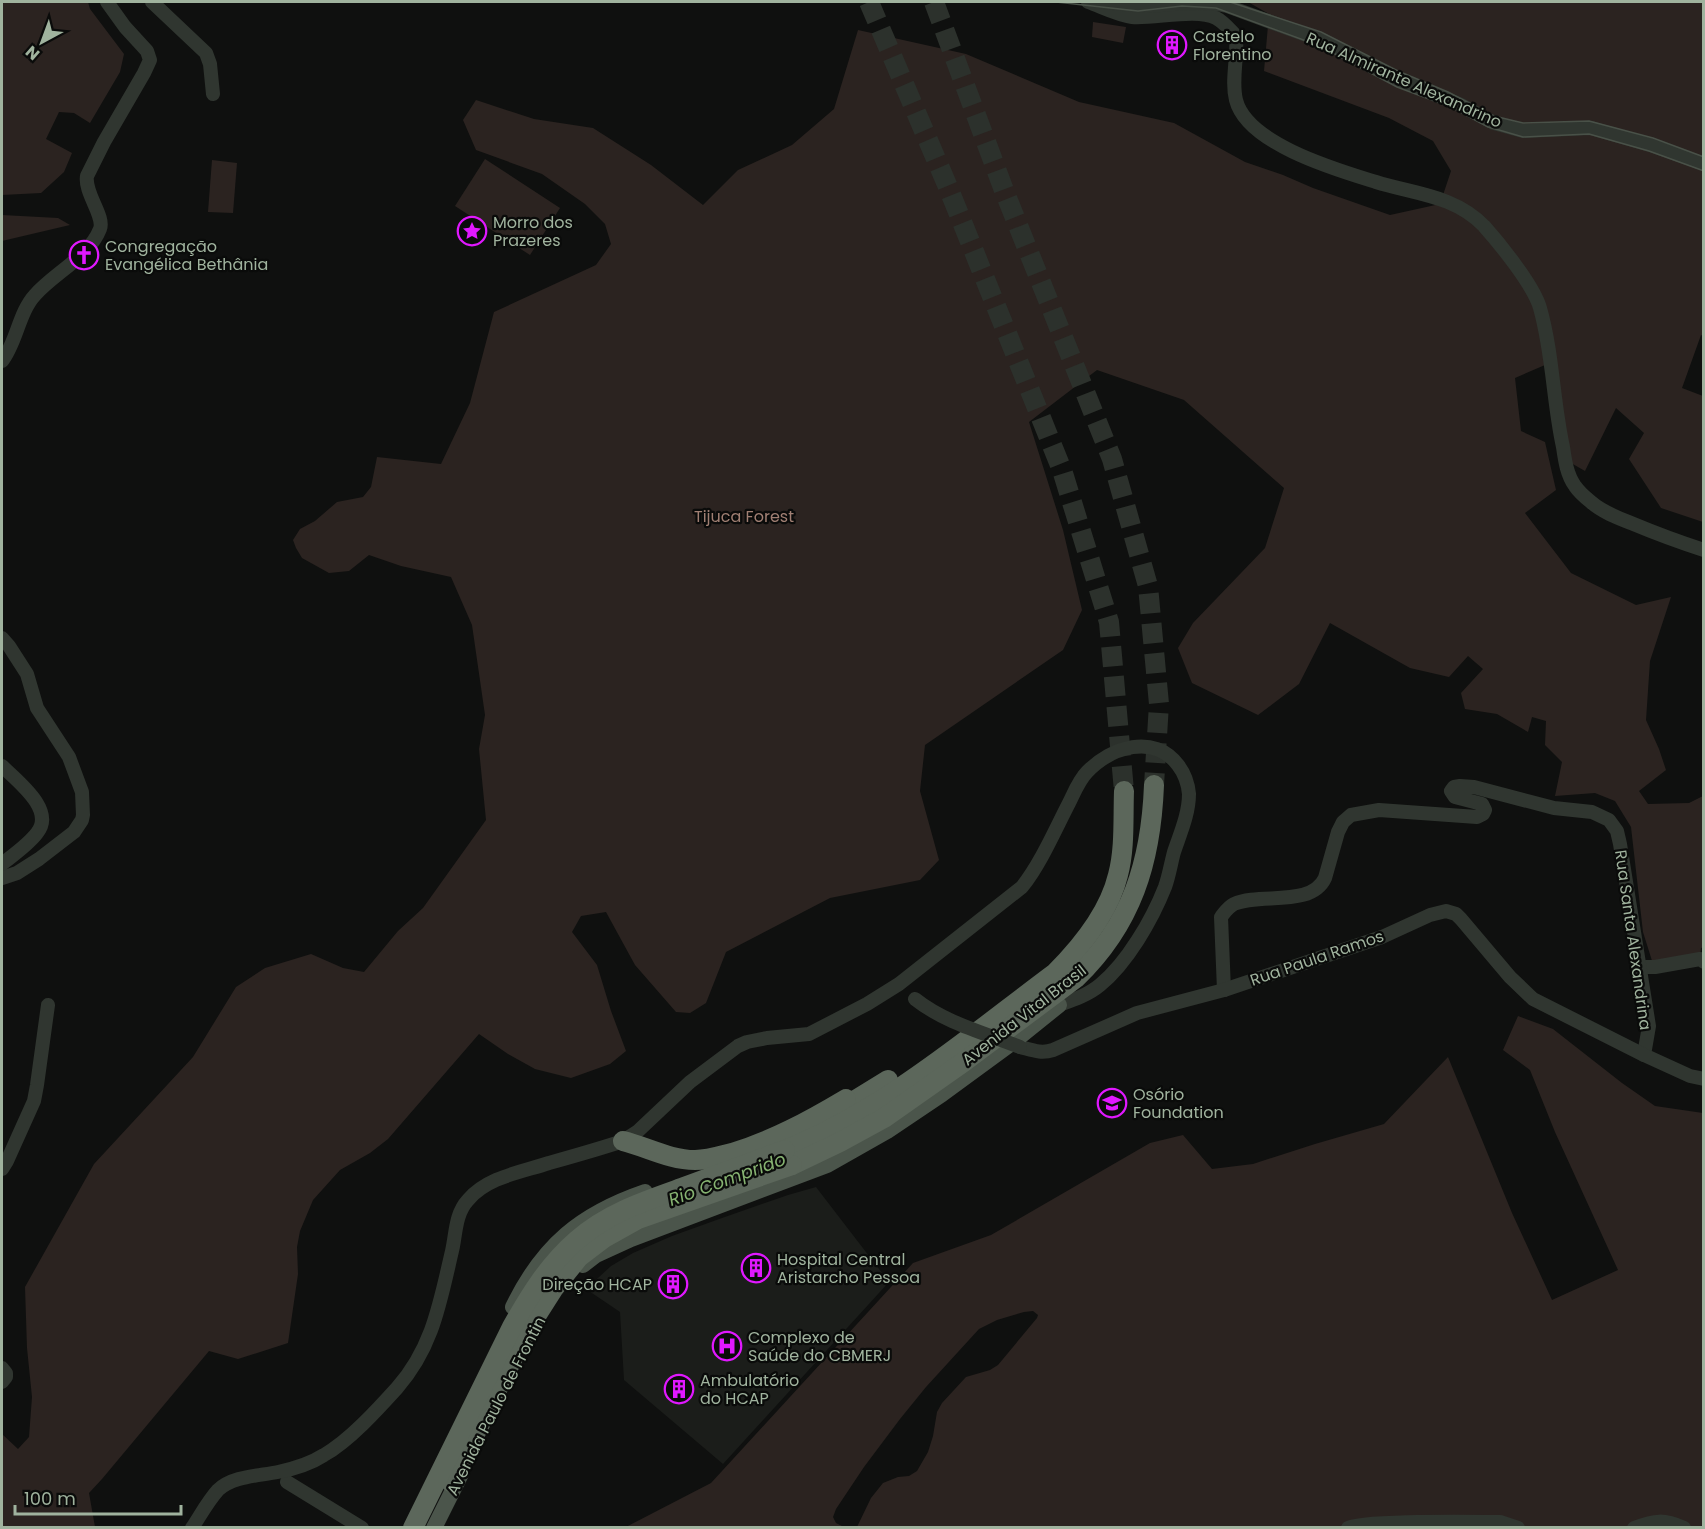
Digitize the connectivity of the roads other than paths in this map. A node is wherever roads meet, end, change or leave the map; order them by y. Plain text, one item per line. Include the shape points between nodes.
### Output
1 (107, 2) edge
2 (152, 2) edge
3 (1088, 2) edge
4 (1103, 2) edge
5 (213, 94) dead end
6 (1704, 165) edge
7 (2, 361) edge
8 (1704, 550) edge
9 (2, 638) edge
10 (2, 766) edge
11 (1154, 785) tunnel mouth
12 (1124, 791) tunnel mouth
13 (1144, 863) junction
14 (2, 864) edge
15 (2, 878) edge
16 (1082, 945) junction
17 (1704, 962) edge
18 (1640, 967) junction
19 (899, 984) junction
20 (1224, 990) junction
21 (48, 1005) dead end
22 (1059, 1005) junction
23 (1644, 1055) junction
24 (1704, 1079) edge
25 (884, 1083) junction
26 (623, 1141) junction
27 (756, 1156) junction
28 (788, 1157) junction
29 (2, 1169) edge
30 (767, 1186) junction
31 (2, 1368) edge
32 (2, 1382) edge
33 (287, 1482) dead end
34 (192, 1527) edge
35 (362, 1527) edge
36 (403, 1527) edge
37 (413, 1527) edge
38 (428, 1527) edge
39 (434, 1527) edge
40 (1348, 1527) edge
41 (1518, 1527) edge
42 (1634, 1527) edge
43 (1684, 1527) edge

1 - 7 street via 150,60 87,176 101,228 77,259 33,296
2 - 5 street via 206,53
3 - 8 street via 1134,17 1209,15 1218,19 1236,36 1236,101 1255,129 1279,146 1316,161 1378,183 1444,199 1482,224 1540,306 1557,422 1575,487 1592,504 1616,517
4 - 6 street, Rua Almirante Alexandrino via 1227,6 1320,40 1494,123 1523,131 1591,128
9 - 15 street via 27,674 37,708 69,757 82,792 83,815 74,832 17,873
10 - 14 street via 26,789 43,814 43,824
11 - 13 highway, Avenida Vital Brasil
12 - 16 highway, Avenida Vital Brasil via 1119,874 1105,909
13 - 22 highway via 1135,909 1121,941 1097,974
13 - 28 highway, Avenida Vital Brasil via 1114,933 1076,978 884,1118 840,1142
16 - 25 highway
16 - 28 highway, Avenida Vital Brasil via 1055,973 905,1085
17 - 18 street via 1700,958
18 - 20 street, Rua Santa Alexandrina via 1620,844 1609,820 1592,812 1554,808 1460,786 1452,794 1482,804 1483,814 1379,810 1351,814 1338,832 1322,885 1308,894 1243,901 1227,910 1221,917
18 - 23 street, Rua Santa Alexandrina via 1649,1026
19 - 20 street, Rua Paula Ramos, bridge via 933,1012 1045,1053 1137,1013
19 - 22 street via 1022,887 1086,772 1118,750 1143,745 1159,749 1185,775 1189,794 1165,886 1148,925 1121,963 1101,985
19 - 26 street via 809,1034 767,1038 738,1046
20 - 23 street, Rua Paula Ramos via 1382,937 1446,911 1461,919 1533,999
21 - 29 street via 34,1101
22 - 30 main road, Avenida Paulo de Frontin via 942,1095 887,1131 827,1165
23 - 24 street, Rua Paula Ramos
25 - 26 highway via 757,1145 712,1158 676,1158
25 - 27 highway
26 - 34 street via 502,1178 467,1200 458,1217 441,1300 427,1344 397,1388 325,1455 305,1465 228,1483
27 - 30 main road, bridge
27 - 36 main road, Avenida Paulo de Frontin via 619,1201 565,1235 544,1257 517,1299
28 - 37 highway, bridge via 630,1207 605,1219 568,1248 528,1298
28 - 38 highway, bridge via 638,1219 579,1257 526,1332
30 - 39 main road, Avenida Paulo de Frontin via 631,1239 585,1263 537,1322
31 - 32 street via 6,1377
33 - 35 street
40 - 41 street via 1500,1522
42 - 43 street via 1669,1521

